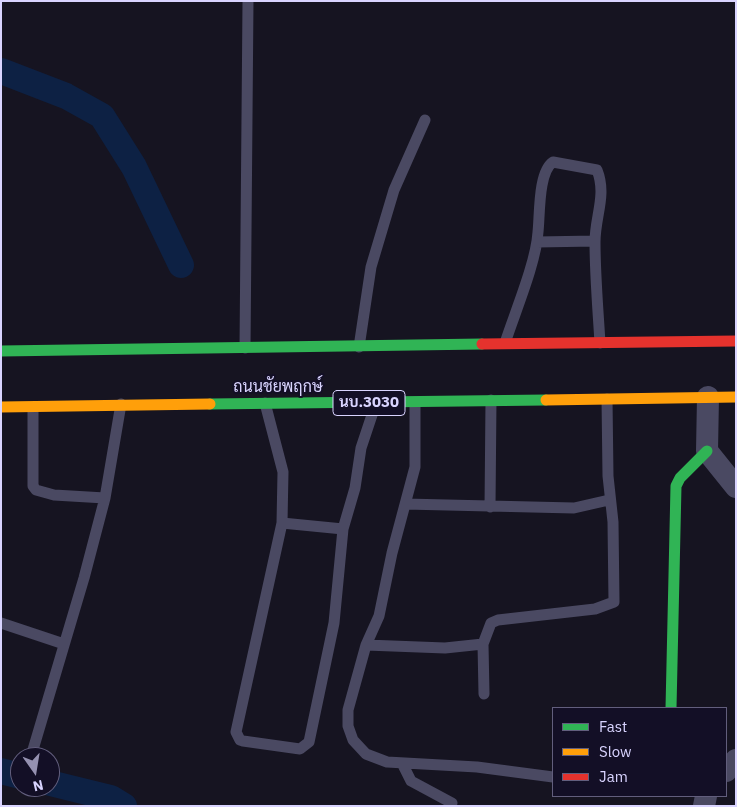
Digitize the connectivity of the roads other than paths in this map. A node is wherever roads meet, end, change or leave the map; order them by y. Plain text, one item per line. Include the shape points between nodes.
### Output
1 (248, 1) edge
2 (425, 120) dead end
3 (595, 240) junction
4 (537, 242) junction
5 (736, 342) edge
6 (600, 343) junction
7 (505, 345) junction
8 (359, 347) junction
9 (245, 348) junction
10 (1, 352) edge
11 (708, 397) junction
12 (736, 397) edge
13 (607, 399) junction
14 (491, 400) junction
15 (415, 402) junction
16 (265, 403) junction
17 (121, 404) junction
18 (376, 404) junction
19 (1, 407) edge
20 (33, 407) junction
21 (707, 452) junction
22 (736, 487) edge
23 (105, 498) junction
24 (609, 500) junction
25 (405, 504) junction
26 (490, 507) junction
27 (282, 523) junction
28 (344, 529) junction
29 (1, 623) edge
30 (64, 644) junction
31 (483, 644) junction
32 (366, 645) junction
33 (484, 694) dead end
34 (672, 707) edge
35 (34, 747) edge
36 (736, 760) edge
37 (402, 764) junction
38 (727, 770) edge
39 (552, 777) edge
40 (452, 803) dead end

1 - 9 lane
2 - 8 lane via 394,190 371,267
3 - 4 lane
3 - 4 lane via 602,189 597,170 553,162 542,181
3 - 6 lane
4 - 7 lane
5 - 6 main road
6 - 7 main road
7 - 8 main road
8 - 9 main road
9 - 10 main road
11 - 12 main road, ถนนชัยพฤกษ์ / นบ.3030
11 - 13 main road, ถนนชัยพฤกษ์ / นบ.3030
11 - 21 street
13 - 14 main road, ถนนชัยพฤกษ์ / นบ.3030
13 - 24 lane
14 - 15 main road, ถนนชัยพฤกษ์ / นบ.3030
14 - 26 lane
15 - 18 main road, ถนนชัยพฤกษ์ / นบ.3030
15 - 25 lane via 415,467
16 - 17 main road, ถนนชัยพฤกษ์ / นบ.3030
16 - 18 main road, ถนนชัยพฤกษ์ / นบ.3030
16 - 27 lane via 283,472
17 - 20 main road, ถนนชัยพฤกษ์ / นบ.3030
17 - 23 lane
18 - 28 lane via 361,448
19 - 20 main road, ถนนชัยพฤกษ์ / นบ.3030
20 - 23 lane via 33,486 36,490 54,495
21 - 22 street
21 - 34 main road via 676,486
23 - 30 lane
24 - 26 lane via 574,508
24 - 31 lane via 614,522 614,602 595,609 498,620 491,623
25 - 26 lane
25 - 32 lane via 379,616
27 - 28 lane
27 - 28 lane via 236,732 243,741 300,749 309,742 334,623
29 - 30 lane
30 - 35 lane
31 - 32 lane via 445,648
31 - 33 lane
32 - 37 lane via 348,710 348,726 353,740 366,754
36 - 38 street
37 - 39 lane via 477,767
37 - 40 lane via 411,781

